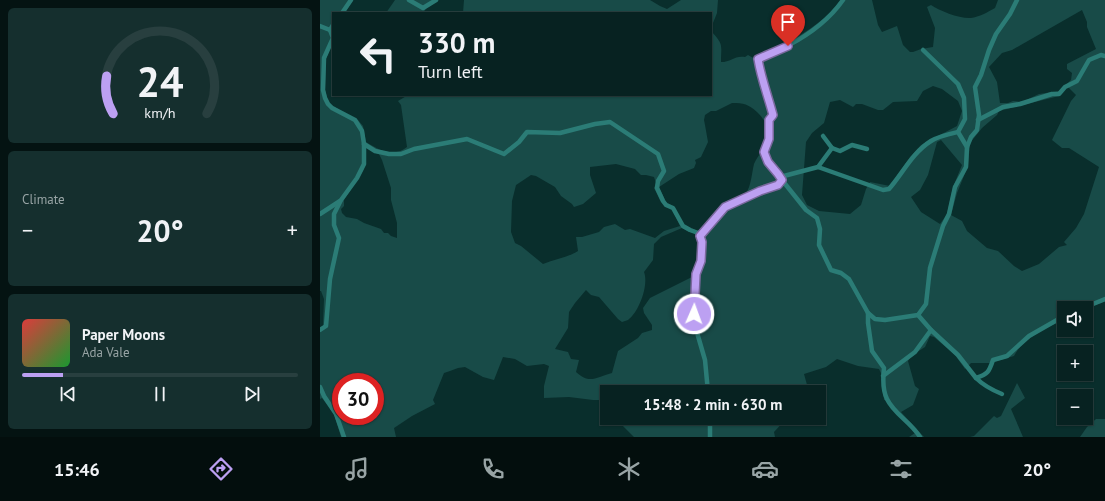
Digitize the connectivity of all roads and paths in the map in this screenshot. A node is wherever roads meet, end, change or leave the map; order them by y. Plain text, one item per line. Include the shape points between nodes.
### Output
1 (351, 0) edge
2 (409, 0) edge
3 (436, 0) edge
4 (843, 0) edge
5 (1017, 0) edge
6 (423, 11) edge
7 (343, 12) edge
8 (320, 26) edge
9 (332, 27) edge
10 (330, 30) junction
11 (332, 35) edge
12 (332, 40) edge
13 (923, 50) dead end
14 (1105, 56) edge
15 (978, 120) junction
16 (958, 132) junction
17 (823, 136) dead end
18 (364, 144) junction
19 (967, 147) junction
20 (832, 148) junction
21 (867, 149) dead end
22 (818, 167) junction
23 (781, 179) junction
24 (341, 200) junction
25 (320, 214) edge
26 (701, 234) junction
27 (1105, 299) edge
28 (1093, 304) edge
29 (868, 313) junction
30 (918, 315) junction
31 (1057, 320) edge
32 (320, 330) edge
33 (931, 330) junction
34 (884, 376) junction
35 (976, 378) junction
36 (707, 385) edge
37 (320, 387) edge
38 (1002, 394) dead end
39 (710, 425) edge
40 (344, 437) edge
41 (710, 437) edge
42 (920, 437) edge

1 - 7 street
2 - 6 street
3 - 6 street
4 - 23 street via 818,27 788,46 758,59 773,115 769,120 769,139 764,152
5 - 15 street via 996,34 975,87
8 - 10 street
9 - 10 street
10 - 11 street
12 - 18 street via 324,58 325,98 332,108 355,120 362,131
13 - 16 street via 958,84 964,98 965,119
14 - 15 street via 1089,60 1077,81 1065,86 1059,94 1003,107
15 - 19 street via 977,130
16 - 19 street
16 - 22 street via 931,141 915,154 889,189 883,190
17 - 20 street
18 - 24 street via 364,164
18 - 26 street via 375,151 401,154 467,139 504,154 527,132 560,133 610,122 658,154 664,171 657,188 663,201 673,208 683,226
19 - 30 street via 966,167 955,187 949,214 930,268 926,304
20 - 21 street via 840,151 852,145
20 - 22 street
22 - 23 street
23 - 26 street via 778,185 725,207
23 - 29 street via 806,210 818,218 819,245 831,270 849,279
24 - 25 street
24 - 32 street via 334,214 334,225 339,238 330,278 326,326
26 - 36 street via 701,261 696,274 694,314 705,360
27 - 28 street
29 - 30 street via 875,319 885,320
29 - 34 street via 872,351 884,368
30 - 33 street
31 - 35 street via 1029,336 1007,356 993,360 986,374
33 - 34 street via 915,352
33 - 35 street via 958,355
34 - 42 street via 886,398
35 - 38 street via 993,391
37 - 40 street via 336,414
39 - 41 street

